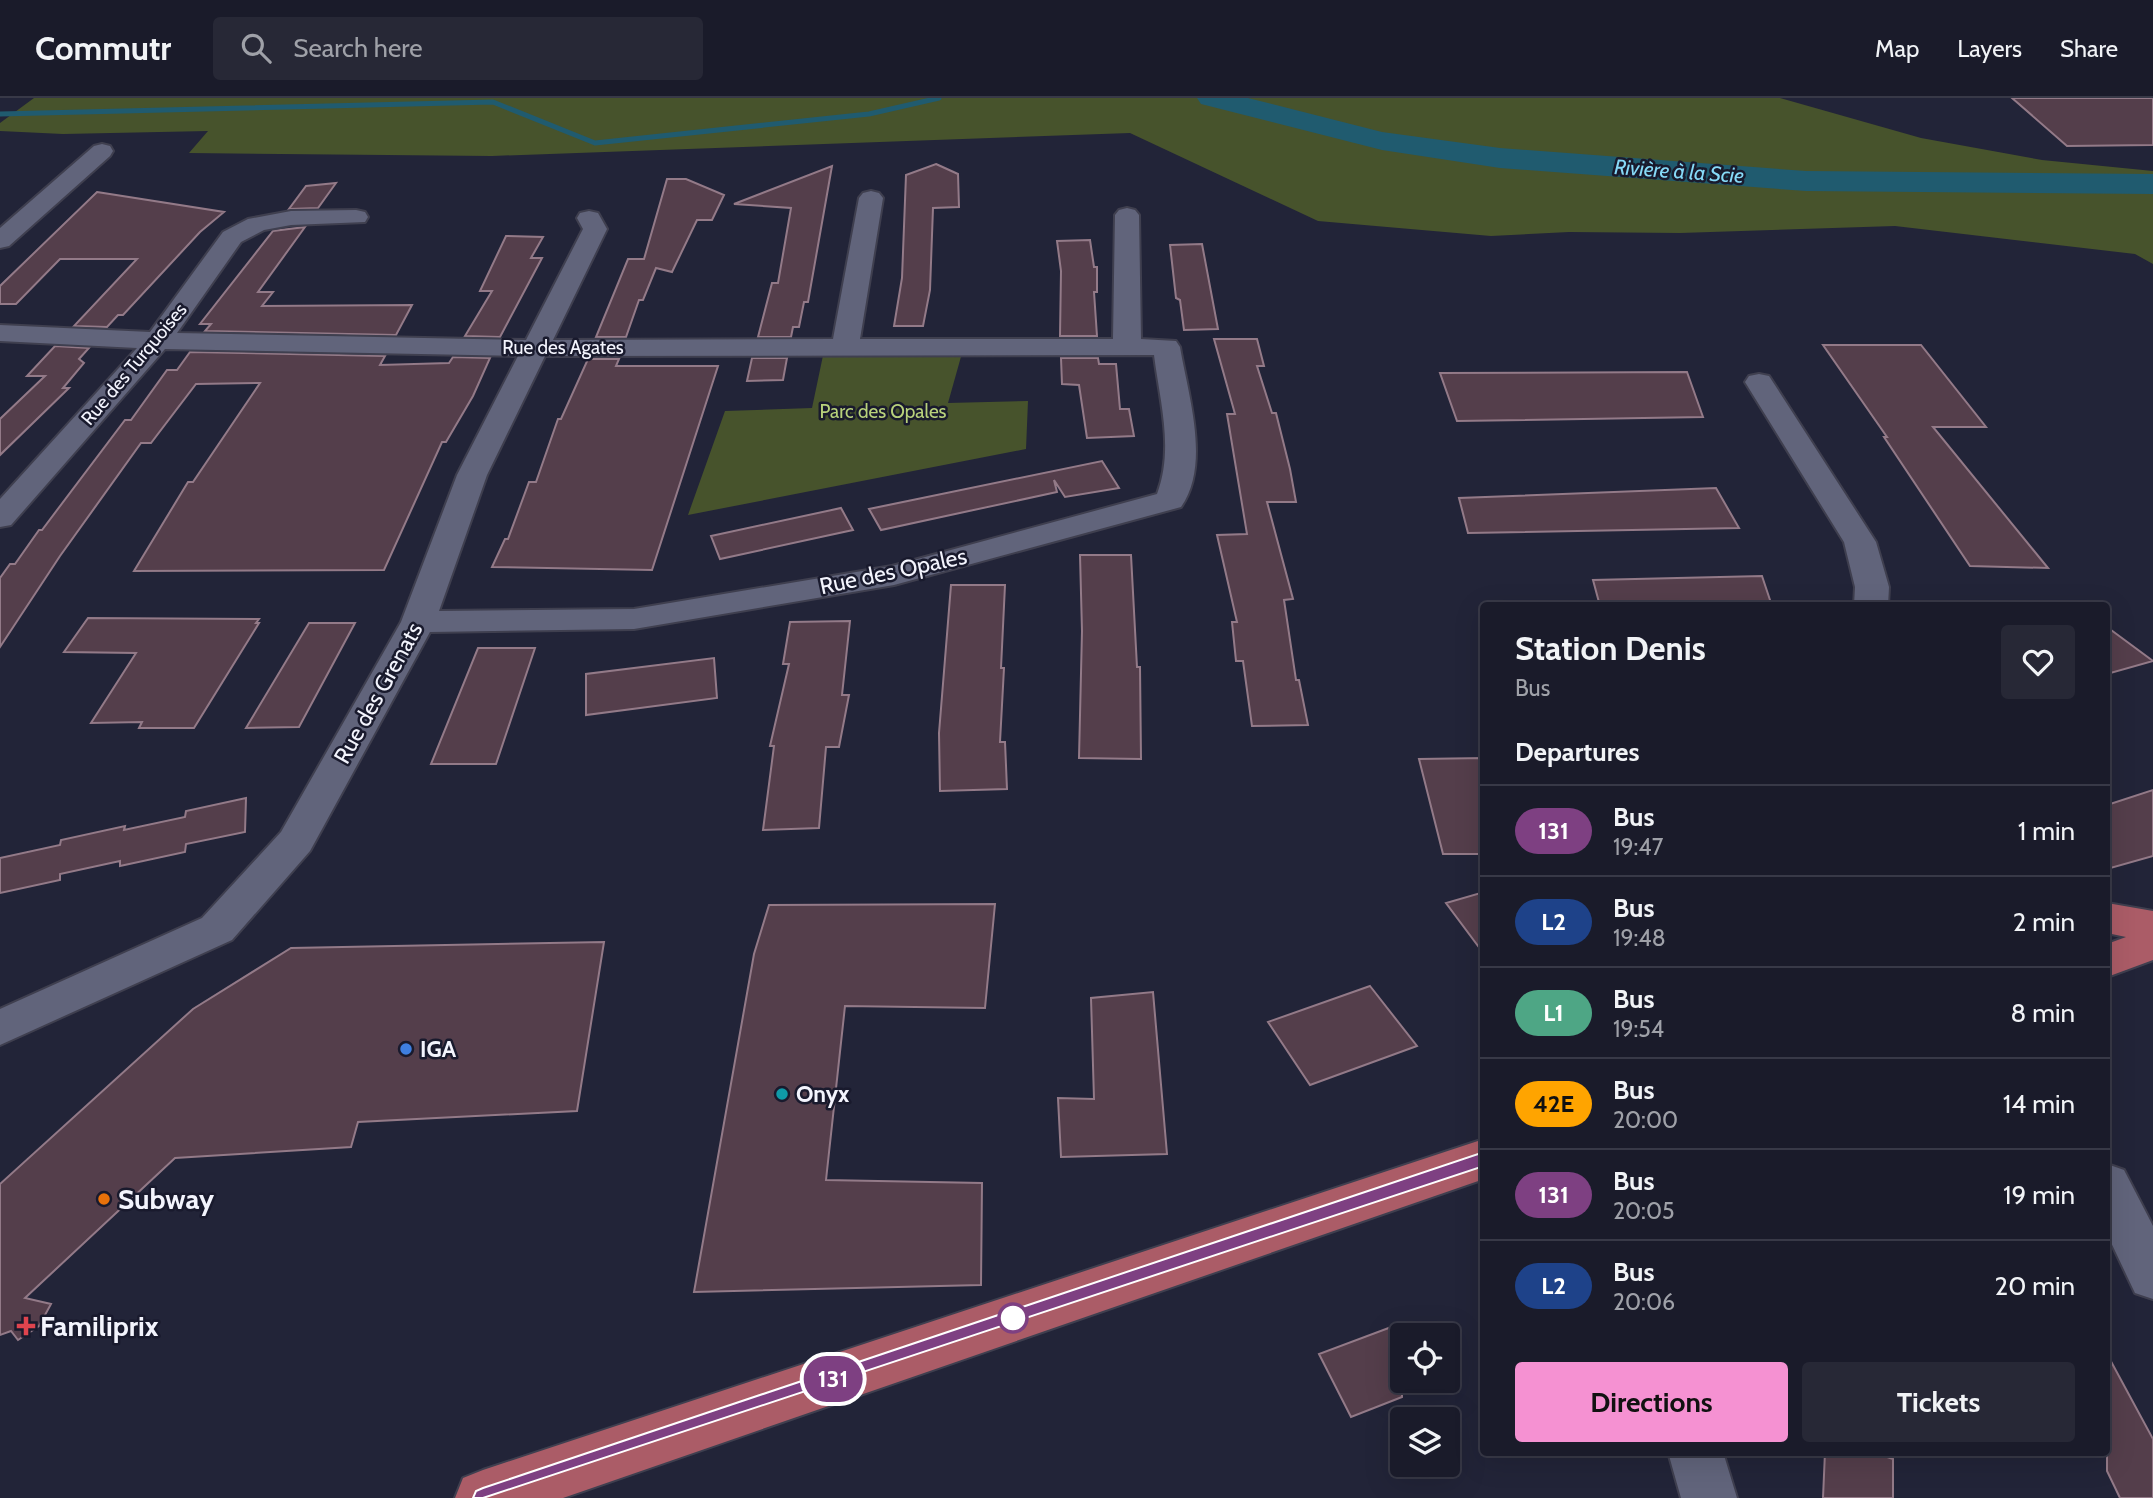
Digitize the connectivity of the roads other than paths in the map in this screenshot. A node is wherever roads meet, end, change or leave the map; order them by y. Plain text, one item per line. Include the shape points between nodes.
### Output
1 (102, 151) dead end
2 (871, 198) dead end
3 (1127, 215) dead end
4 (356, 217) dead end
5 (589, 218) dead end
6 (0, 241) edge
7 (0, 333) edge
8 (158, 341) junction
9 (1127, 345) junction
10 (845, 346) junction
11 (536, 348) junction
12 (1759, 382) dead end
13 (0, 518) edge
14 (1871, 602) edge
15 (418, 622) junction
16 (2110, 919) edge
17 (2153, 926) edge
18 (2153, 943) edge
19 (2110, 960) edge
20 (0, 1028) edge
21 (1480, 1160) edge
22 (2110, 1190) edge
23 (2153, 1277) edge
24 (1696, 1456) edge
25 (483, 1498) edge
26 (1709, 1498) edge

1 - 6 street
2 - 10 street
3 - 9 street
4 - 8 street, Rue des Turquoises via 291,218 257,224 232,237
5 - 11 street, Rue des Grenats via 595,229
7 - 8 street, Rue des Agates
8 - 11 street, Rue des Agates
8 - 13 street, Rue des Turquoises
9 - 10 street, Rue des Agates
9 - 15 street, Rue des Opales via 1166,347 1182,451 1170,500 894,575 634,619
10 - 11 street, Rue des Agates
11 - 15 street, Rue des Grenats via 472,475
12 - 14 street via 1860,542 1872,587
15 - 20 street, Rue des Grenats via 296,841 217,929
16 - 17 main road
18 - 19 main road
21 - 25 main road
22 - 23 street
24 - 26 street

